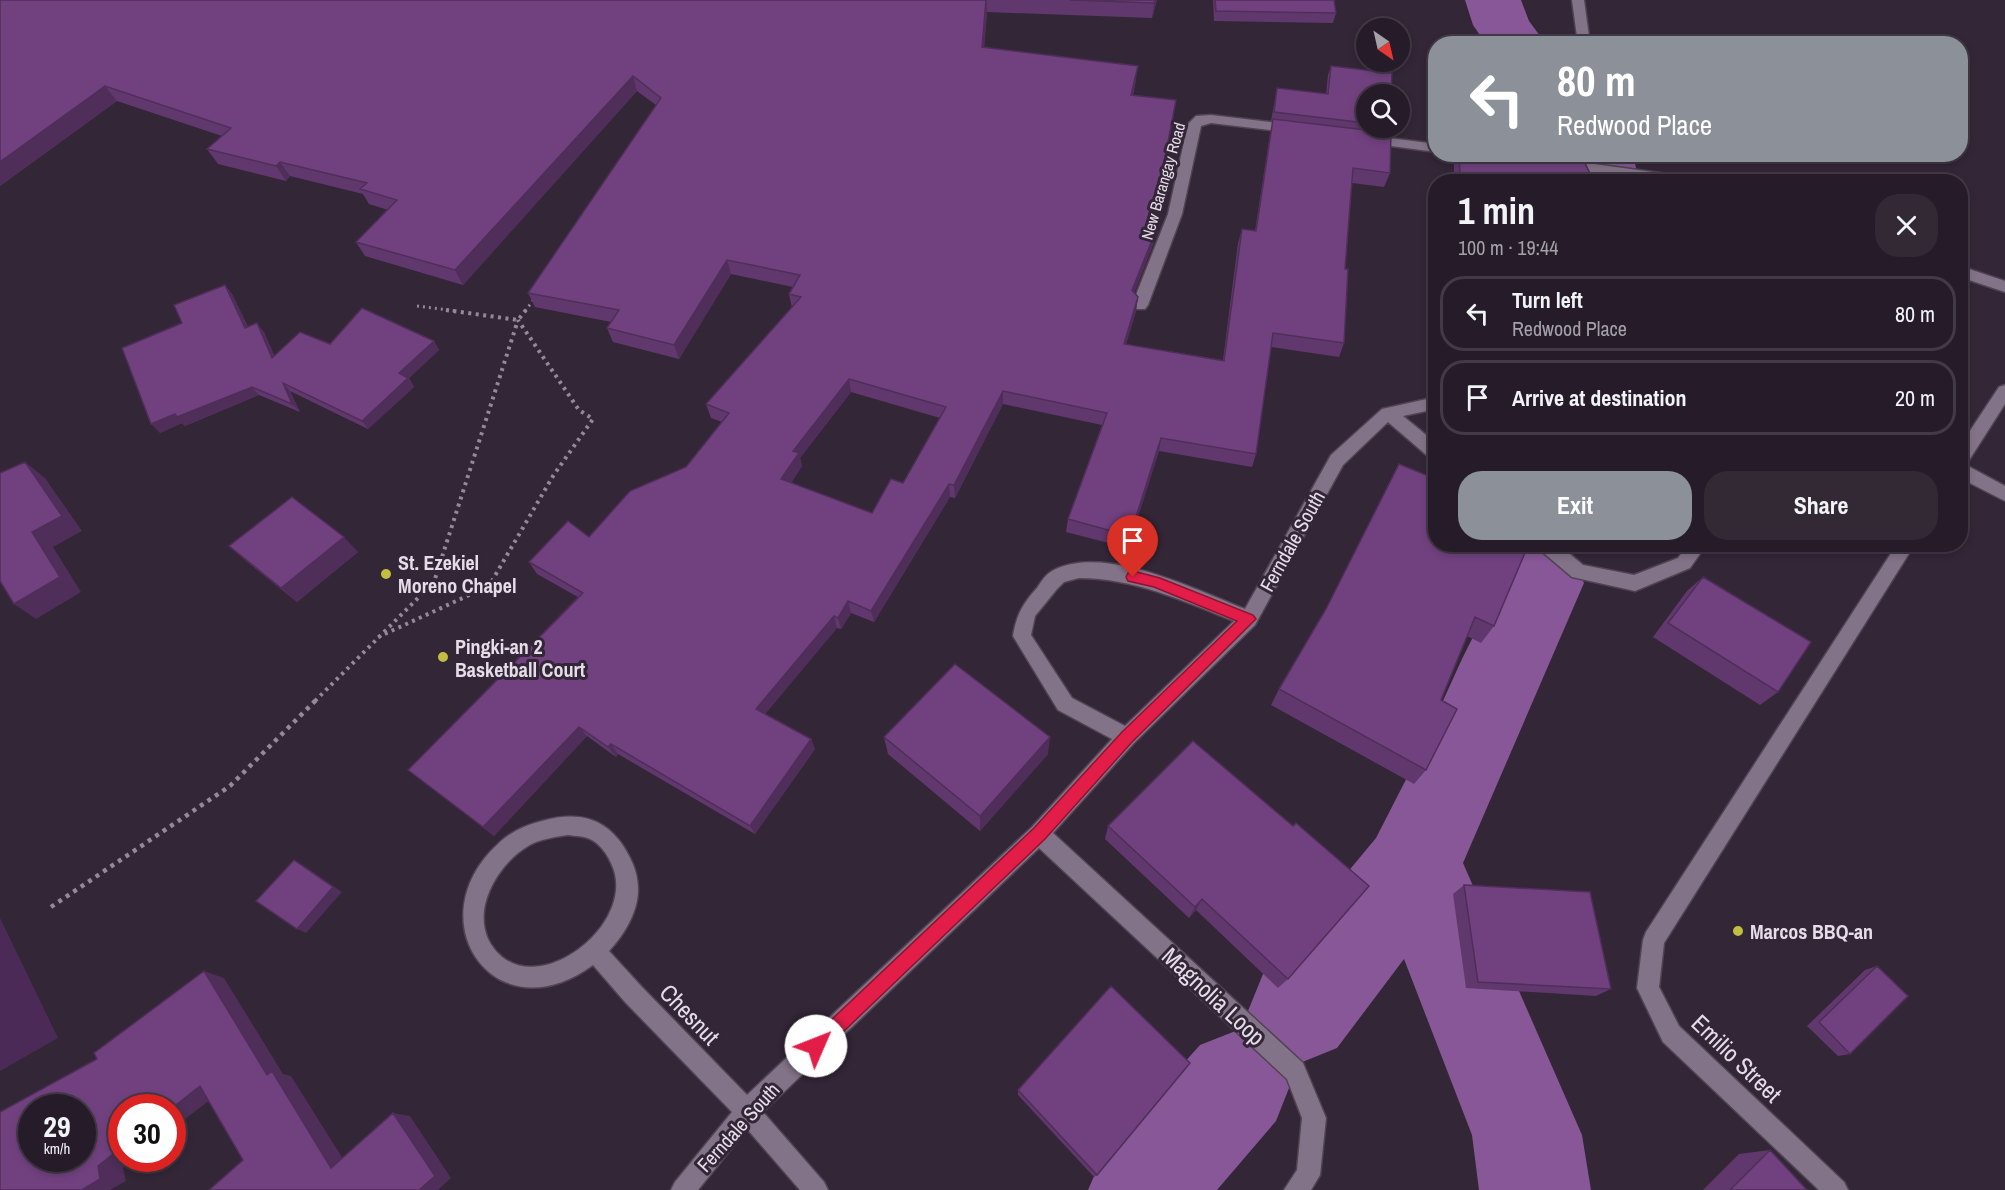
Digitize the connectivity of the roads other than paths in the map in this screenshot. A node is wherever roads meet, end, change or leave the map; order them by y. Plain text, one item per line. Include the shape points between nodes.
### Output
1 (1578, 0) edge
2 (1583, 36) edge
3 (1305, 131) edge
4 (1353, 137) edge
5 (1428, 147) edge
6 (1546, 162) edge
7 (1618, 162) edge
8 (1624, 172) junction
9 (1637, 174) edge
10 (1968, 274) edge
11 (2005, 287) edge
12 (1140, 305) edge
13 (2005, 391) edge
14 (1428, 405) edge
15 (1388, 413) junction
16 (1428, 446) edge
17 (1968, 448) edge
18 (1968, 474) edge
19 (2005, 494) edge
20 (1554, 552) edge
21 (1693, 552) edge
22 (1902, 552) edge
23 (1249, 619) junction
24 (1127, 737) junction
25 (1039, 834) junction
26 (596, 952) junction
27 (747, 1111) junction
28 (683, 1190) edge
29 (816, 1190) edge
30 (1296, 1190) edge
31 (1836, 1190) edge

1 - 2 street
3 - 12 street, New Barangay Road via 1211,119 1195,124 1175,214
4 - 5 street
6 - 8 street
7 - 8 street
8 - 9 street
10 - 11 street
13 - 17 street
14 - 15 street
15 - 16 street
15 - 23 street, Ferndale South via 1337,460
18 - 19 street
20 - 21 street via 1578,572 1635,583 1684,563
22 - 31 street, Emilio Street via 1654,940 1648,988 1671,1034
23 - 24 street, Ferndale South
23 - 24 street via 1155,582 1084,569 1058,576 1026,613 1022,636 1065,704
24 - 25 street, Ferndale South
25 - 27 street, Ferndale South
25 - 30 street, Magnolia Loop via 1295,1071 1314,1118 1308,1175
26 - 26 street via 614,930 625,906 628,882 623,859 610,842 591,830 568,825 543,829 519,840 498,857 473,904 472,928 481,951 497,967 519,977 546,976 572,969
26 - 27 street, Chesnut
27 - 28 street, Ferndale South
27 - 29 street

